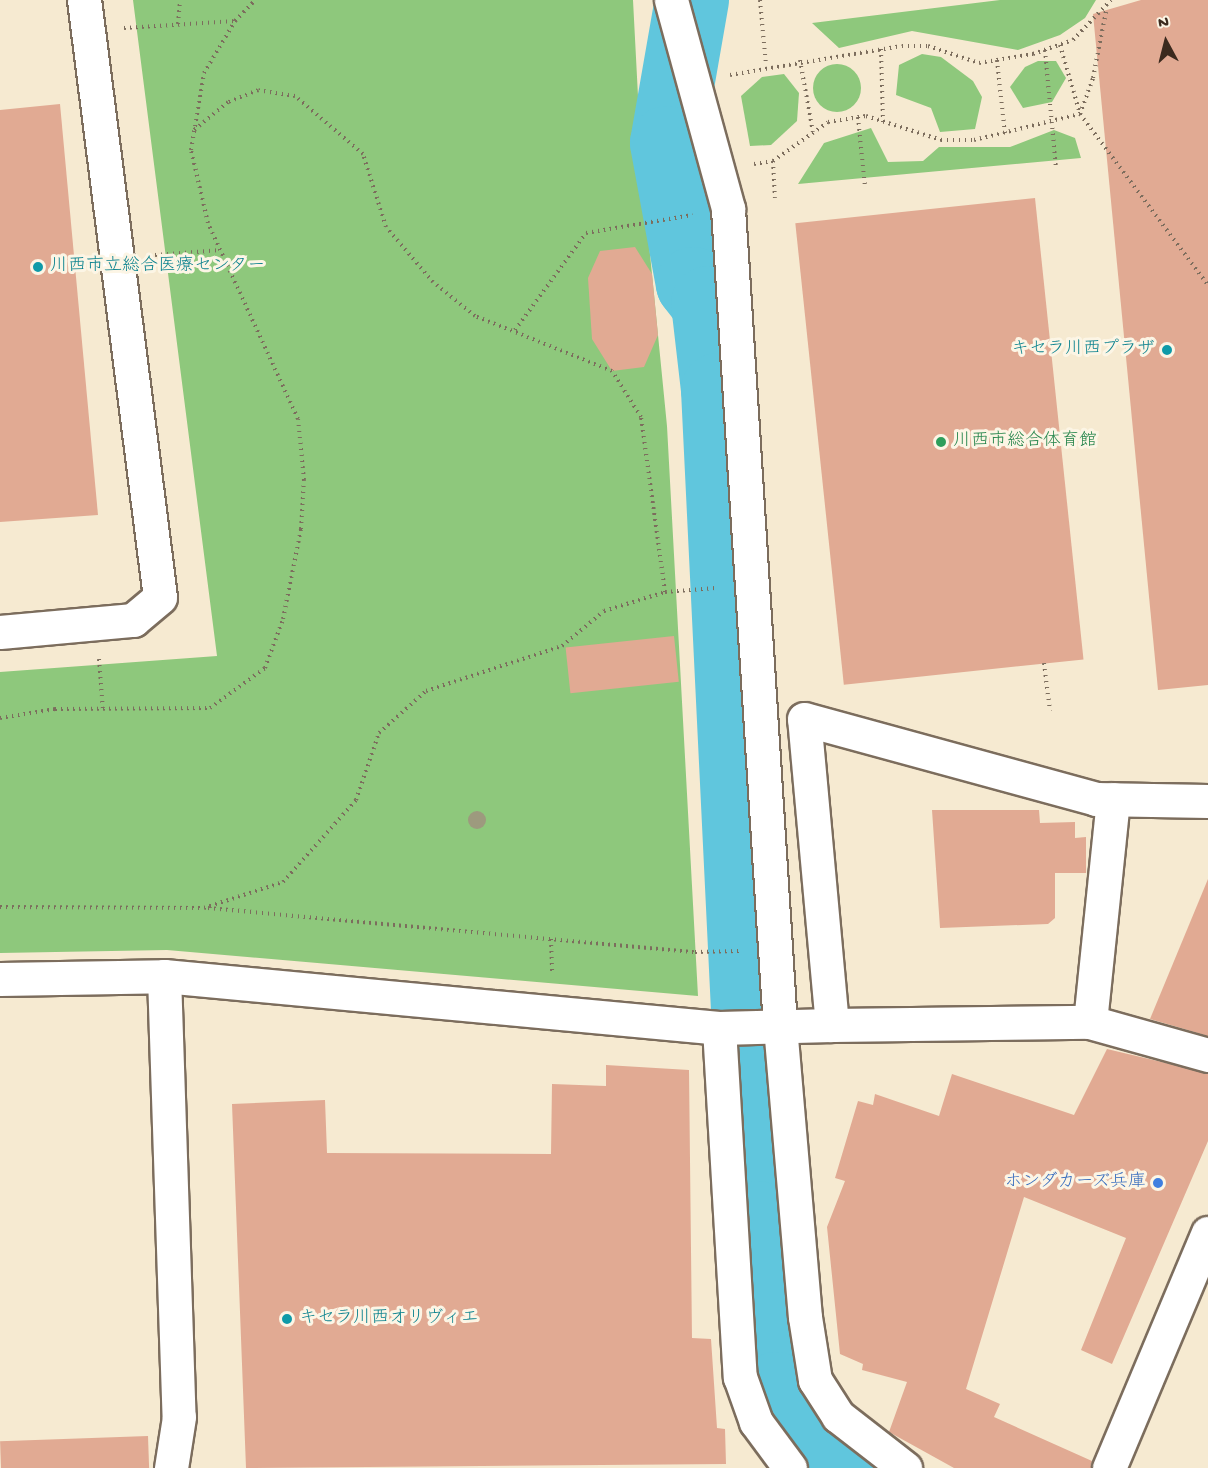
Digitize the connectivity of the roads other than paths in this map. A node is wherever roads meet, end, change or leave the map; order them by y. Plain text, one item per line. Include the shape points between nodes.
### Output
1 (84, 0) edge
2 (671, 0) edge
3 (0, 632) edge
4 (1113, 799) junction
5 (1208, 801) edge
6 (164, 976) junction
7 (0, 979) edge
8 (1090, 1022) junction
9 (832, 1025) junction
10 (772, 1026) junction
11 (724, 1027) junction
12 (1208, 1055) edge
13 (1208, 1233) edge
14 (171, 1468) edge
15 (790, 1468) edge
16 (905, 1468) edge
17 (1109, 1468) edge

1 - 3 street via 160,597 133,620
2 - 10 street via 728,209 753,554
4 - 5 street
4 - 8 street
4 - 9 street via 1085,796 804,719
6 - 7 street
6 - 11 street
6 - 14 street via 178,1417
8 - 9 street
8 - 12 street
9 - 10 street
10 - 11 street
10 - 16 street via 815,1380 838,1416
11 - 15 street via 740,1377 756,1422
13 - 17 street

